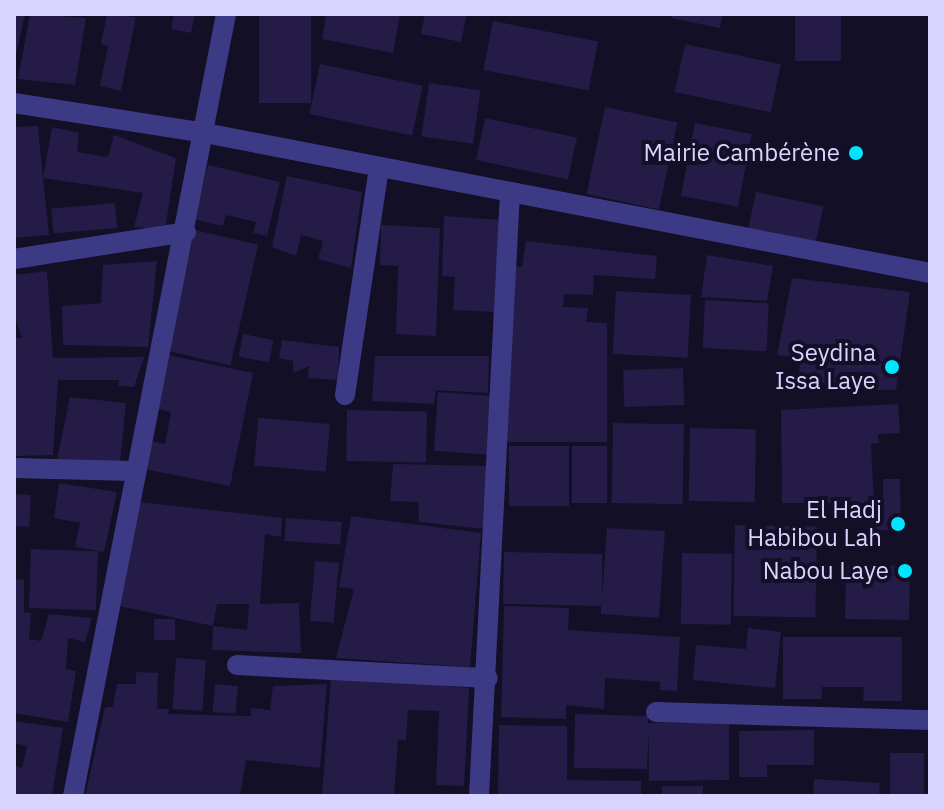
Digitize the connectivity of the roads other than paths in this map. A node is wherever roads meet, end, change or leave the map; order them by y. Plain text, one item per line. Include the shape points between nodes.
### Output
1 (226, 14) edge
2 (14, 103) edge
3 (205, 133) junction
4 (379, 168) junction
5 (510, 192) junction
6 (186, 232) junction
7 (14, 259) edge
8 (930, 273) edge
9 (345, 395) dead end
10 (14, 468) edge
11 (133, 471) junction
12 (237, 665) dead end
13 (488, 678) junction
14 (656, 712) dead end
15 (930, 720) edge
16 (73, 796) edge
17 (479, 796) edge

1 - 3 street
2 - 3 street
3 - 4 street
3 - 6 street
4 - 5 street
4 - 9 street
5 - 8 street
5 - 13 street
6 - 7 street
6 - 11 street
10 - 11 street
11 - 16 street
12 - 13 street
13 - 17 street
14 - 15 street

